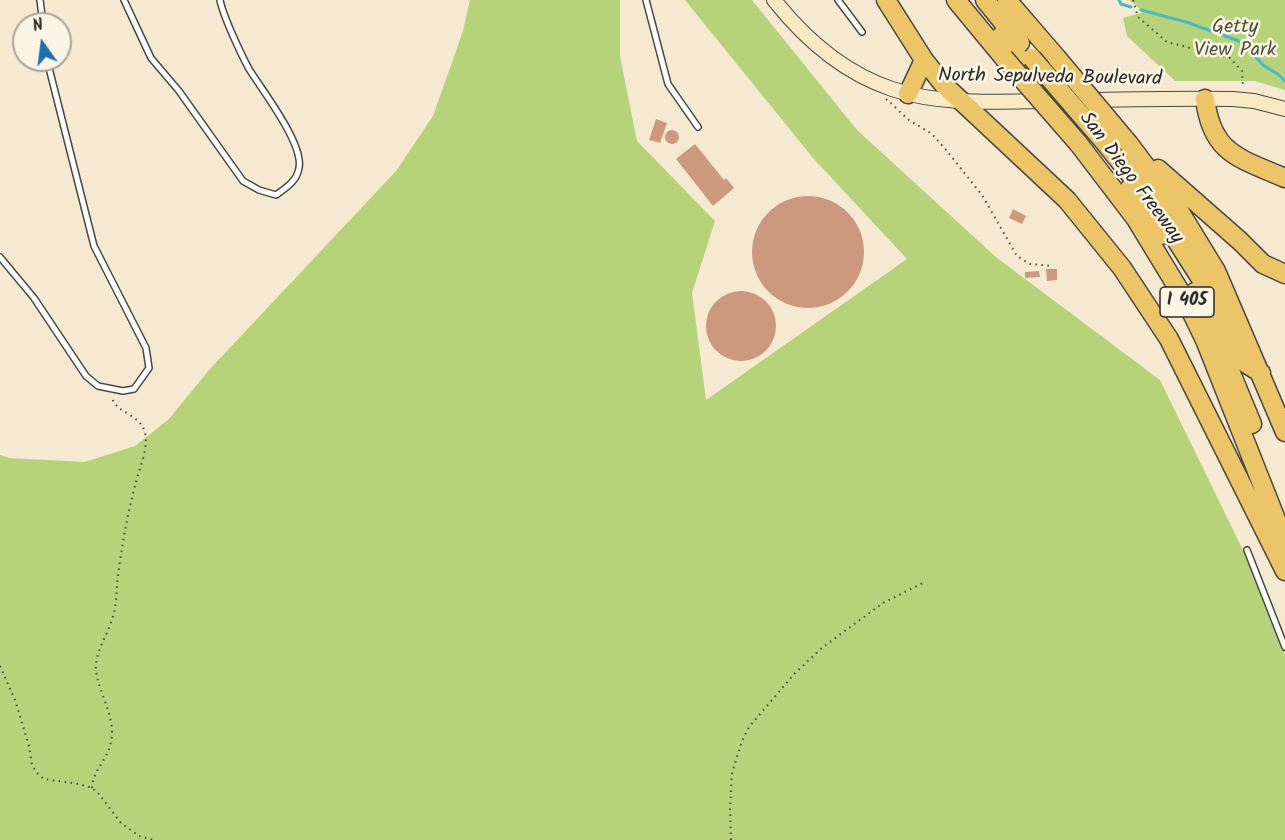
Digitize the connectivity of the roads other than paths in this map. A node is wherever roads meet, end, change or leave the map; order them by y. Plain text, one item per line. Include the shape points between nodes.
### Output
1 (124, 0) edge
2 (220, 0) edge
3 (646, 0) edge
4 (774, 0) edge
5 (838, 0) edge
6 (886, 0) edge
7 (956, 0) edge
8 (971, 0) edge
9 (985, 0) edge
10 (1007, 0) edge
11 (862, 32) dead end
12 (1019, 58) junction
13 (924, 60) junction
14 (50, 72) edge
15 (908, 94) junction
16 (1205, 99) junction
17 (960, 101) junction
18 (1285, 109) edge
19 (698, 127) dead end
20 (1093, 144) junction
21 (1129, 144) junction
22 (1285, 178) edge
23 (0, 257) edge
24 (1285, 274) edge
25 (1261, 373) junction
26 (1285, 432) edge
27 (1285, 542) edge
28 (1248, 550) dead end
29 (1285, 571) edge
30 (1285, 647) edge

1 - 2 lane via 151,58 243,181 276,195 292,184 300,167 298,153 248,67
3 - 19 lane via 668,84
4 - 15 main road, North Sepulveda Boulevard via 804,34 837,61 873,82
5 - 11 lane
6 - 13 highway
7 - 12 highway, San Diego Freeway / I 405
8 - 12 highway
9 - 12 highway
10 - 21 highway, San Diego Freeway / I 405, bridge
12 - 20 highway, San Diego Freeway / I 405, bridge
12 - 20 highway, bridge
13 - 15 highway
13 - 17 highway
14 - 23 lane via 94,246 146,348 149,368 134,388 112,390 98,386 86,376 34,298
15 - 17 main road, North Sepulveda Boulevard
16 - 17 main road, North Sepulveda Boulevard
16 - 18 main road, North Sepulveda Boulevard via 1244,100
16 - 22 highway via 1208,119 1223,146 1240,159
17 - 29 highway via 1067,200 1122,268 1190,378
20 - 25 highway via 1131,173 1203,282 1242,361
20 - 27 highway, San Diego Freeway / I 405 via 1182,293 1205,340
21 - 24 highway via 1263,264
21 - 25 highway, San Diego Freeway / I 405 via 1178,209 1216,271
25 - 26 highway, San Diego Freeway / I 405
28 - 30 lane

